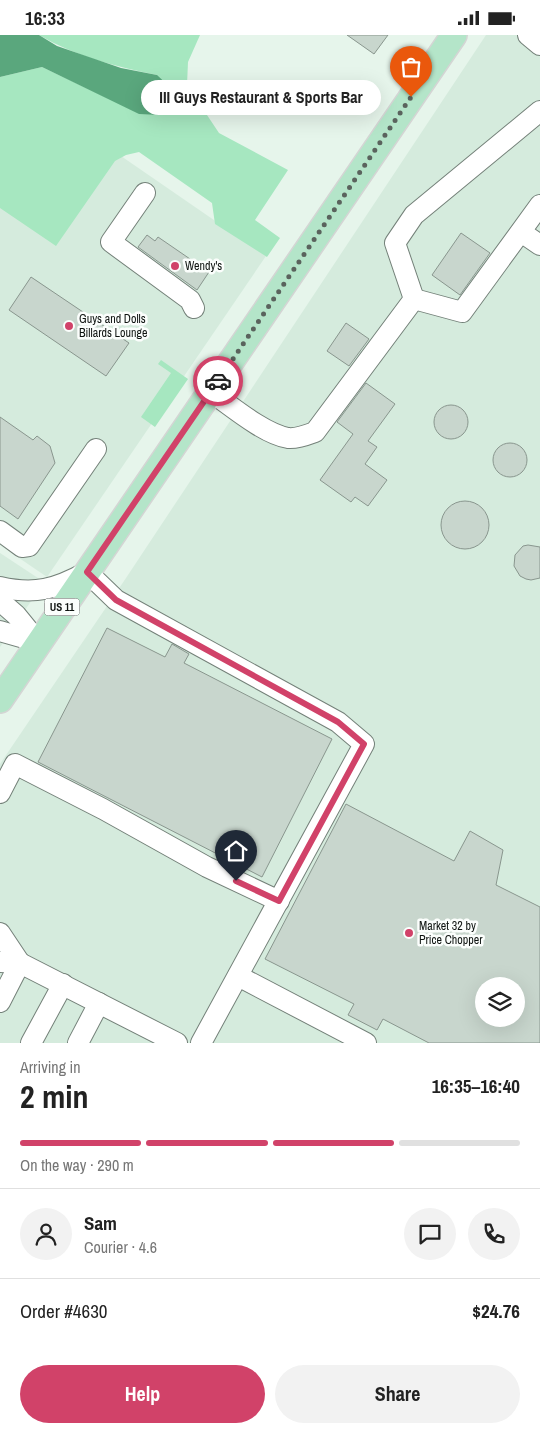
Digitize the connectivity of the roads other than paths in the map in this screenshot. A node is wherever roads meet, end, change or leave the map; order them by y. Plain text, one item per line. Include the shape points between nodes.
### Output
1 (454, 35) edge
2 (528, 35) edge
3 (540, 45) edge
4 (540, 111) edge
5 (146, 193) dead end
6 (540, 205) edge
7 (521, 231) junction
8 (540, 245) edge
9 (414, 299) junction
10 (194, 308) dead end
11 (211, 392) junction
12 (96, 449) dead end
13 (0, 531) edge
14 (87, 572) junction
15 (0, 587) edge
16 (0, 601) edge
17 (0, 631) edge
18 (38, 642) junction
19 (0, 700) edge
20 (0, 793) edge
21 (279, 901) junction
22 (0, 933) edge
23 (0, 962) edge
24 (20, 963) junction
25 (238, 976) junction
26 (62, 984) junction
27 (0, 1001) edge
28 (99, 1003) junction
29 (31, 1043) edge
30 (78, 1043) edge
31 (177, 1043) edge
32 (201, 1043) edge
33 (366, 1043) edge

1 - 11 main road, US 11
2 - 3 lane
4 - 9 lane via 414,215 395,243
5 - 10 lane via 111,242 190,300
6 - 7 lane
7 - 8 lane
7 - 9 lane via 462,312
9 - 11 lane via 315,432 290,438 276,435
11 - 14 main road, US 11
12 - 13 lane via 29,546 22,547
14 - 15 lane via 50,589 17,591
14 - 18 main road, US 11
14 - 21 lane via 116,600 338,722 364,744
16 - 18 lane
17 - 18 lane
18 - 19 main road, US 11
20 - 21 lane via 15,764 207,867
21 - 25 lane
22 - 24 lane
23 - 24 lane
24 - 26 lane
24 - 27 lane
25 - 32 lane
25 - 33 lane
26 - 28 lane
26 - 29 lane
28 - 30 lane
28 - 31 lane

